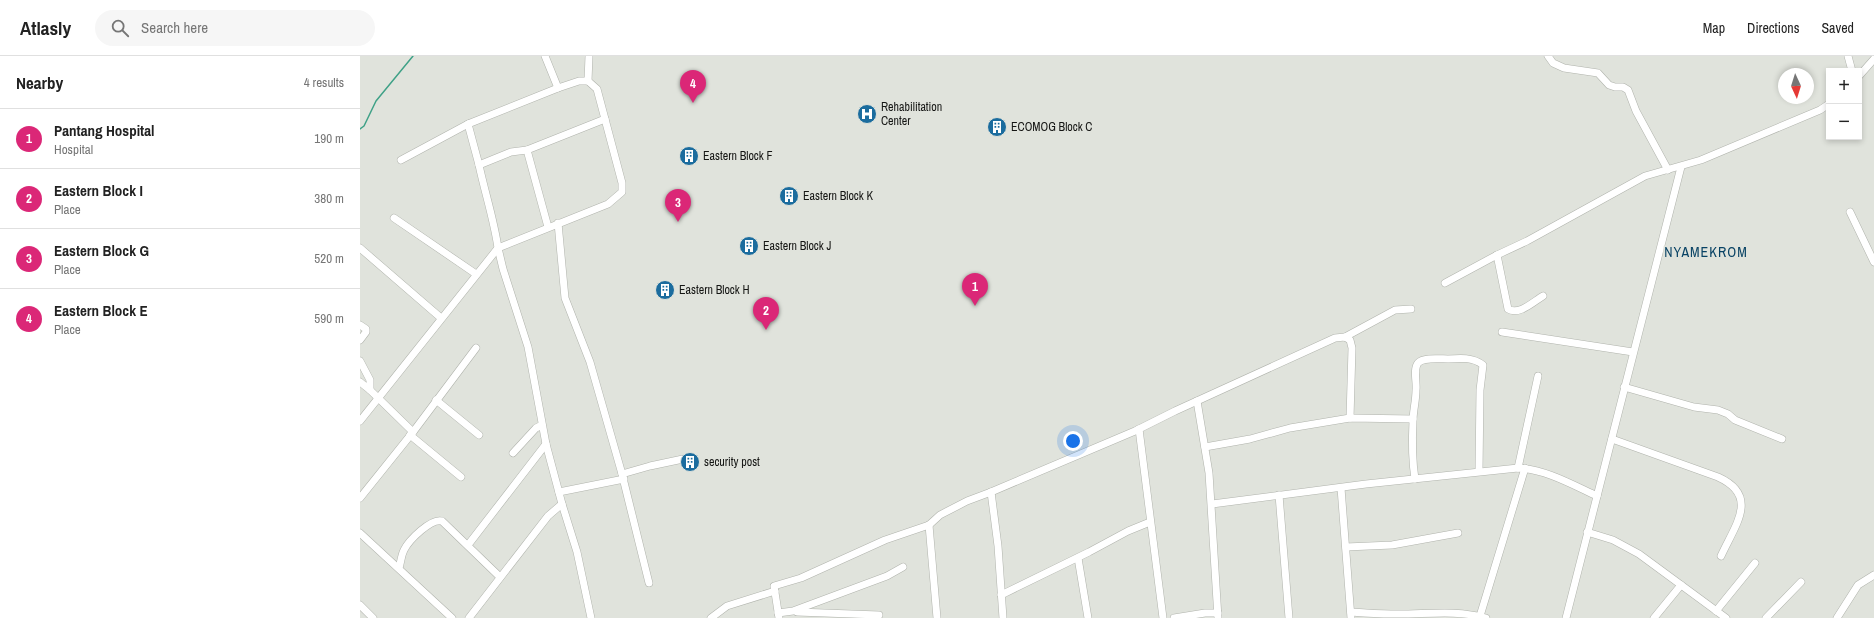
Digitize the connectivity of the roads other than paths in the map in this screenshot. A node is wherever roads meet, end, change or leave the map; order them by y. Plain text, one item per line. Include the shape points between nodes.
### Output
1 (545, 56) edge
2 (589, 56) edge
3 (1548, 56) edge
4 (1848, 56) edge
5 (1874, 60) edge
6 (1851, 68) edge
7 (1862, 73) edge
8 (588, 81) junction
9 (558, 88) junction
10 (1826, 106) edge
11 (605, 119) junction
12 (468, 124) junction
13 (527, 150) junction
14 (401, 160) dead end
15 (479, 166) junction
16 (1681, 167) junction
17 (1668, 170) junction
18 (1850, 212) dead end
19 (394, 218) dead end
20 (558, 223) junction
21 (548, 227) junction
22 (360, 248) edge
23 (498, 248) junction
24 (1497, 255) junction
25 (1874, 262) edge
26 (476, 274) junction
27 (1445, 282) dead end
28 (1543, 296) dead end
29 (1411, 309) dead end
30 (441, 318) junction
31 (360, 325) edge
32 (1502, 332) dead end
33 (1345, 337) junction
34 (360, 340) edge
35 (476, 348) dead end
36 (1633, 352) junction
37 (360, 361) edge
38 (1538, 376) dead end
39 (360, 382) edge
40 (1624, 387) junction
41 (370, 390) junction
42 (378, 398) junction
43 (436, 400) junction
44 (1197, 401) junction
45 (1350, 418) junction
46 (1413, 419) junction
47 (360, 421) edge
48 (542, 425) junction
49 (1139, 429) junction
50 (412, 434) junction
51 (479, 435) dead end
52 (1612, 439) junction
53 (1782, 439) dead end
54 (546, 444) junction
55 (1205, 447) junction
56 (513, 453) dead end
57 (683, 459) dead end
58 (1522, 468) junction
59 (1479, 471) junction
60 (461, 477) dead end
61 (623, 477) junction
62 (1415, 479) junction
63 (1341, 488) junction
64 (559, 492) junction
65 (991, 492) junction
66 (1279, 495) junction
67 (1597, 496) junction
68 (360, 498) edge
69 (562, 504) junction
70 (1212, 504) junction
71 (1150, 522) junction
72 (929, 525) junction
73 (1587, 532) junction
74 (360, 533) edge
75 (1458, 533) dead end
76 (468, 545) junction
77 (1346, 547) junction
78 (1721, 556) dead end
79 (1078, 558) junction
80 (1755, 563) dead end
81 (903, 567) dead end
82 (399, 568) junction
83 (1874, 575) edge
84 (500, 577) junction
85 (1801, 582) dead end
86 (649, 583) dead end
87 (1681, 586) junction
88 (775, 591) junction
89 (1001, 595) junction
90 (360, 605) edge
91 (793, 611) junction
92 (779, 615) edge
93 (1218, 615) edge
94 (1351, 615) edge
95 (1720, 615) edge
96 (879, 616) dead end
97 (1483, 617) edge
98 (373, 618) edge
99 (452, 618) edge
100 (468, 618) edge
101 (591, 618) edge
102 (711, 618) edge
103 (937, 618) edge
104 (1003, 618) edge
105 (1088, 618) edge
106 (1163, 618) edge
107 (1174, 618) edge
108 (1289, 618) edge
109 (1566, 618) edge
110 (1654, 618) edge
111 (1766, 618) edge
112 (1837, 618) edge

1 - 9 street
2 - 8 street
3 - 17 street via 1564,68 1598,73 1609,85 1628,90 1636,111
4 - 6 street
5 - 7 street
8 - 9 street via 579,81
8 - 11 street via 596,89
9 - 12 street
10 - 16 street
11 - 13 street
11 - 20 street via 622,183 622,192 608,204
12 - 14 street
12 - 15 street
13 - 15 street via 511,152
13 - 21 street
15 - 23 street via 496,230
16 - 17 street
16 - 36 street
17 - 24 street via 1645,176
18 - 25 street
19 - 26 street
20 - 21 street
20 - 61 street via 565,298 590,362
21 - 23 street
22 - 30 street
23 - 26 street
23 - 48 street via 528,347
24 - 27 street
24 - 28 street via 1508,309 1520,310
26 - 30 street
29 - 33 street via 1395,310
30 - 42 street
31 - 34 street via 366,329
32 - 36 street
33 - 44 street via 1335,338
33 - 45 street via 1350,340 1352,348
35 - 43 street
36 - 40 street
37 - 41 street via 370,380
38 - 58 street
39 - 41 street
40 - 52 street
40 - 53 street via 1694,408 1718,410 1735,420
41 - 42 street
42 - 47 street
42 - 50 street
43 - 50 street
43 - 51 street
44 - 49 street
44 - 55 street
45 - 46 street
45 - 55 street
46 - 59 street via 1417,364 1429,360 1456,359 1476,360 1483,365 1480,390
46 - 62 street
48 - 54 street
48 - 56 street via 536,428
49 - 65 street
49 - 71 street
50 - 60 street
50 - 68 street
52 - 67 street
52 - 78 street via 1718,477 1736,488 1742,501 1741,511
54 - 64 street
54 - 76 street
55 - 70 street
57 - 61 street via 650,466
58 - 59 street
58 - 67 street via 1568,482
58 - 97 street
59 - 62 street
61 - 64 street
61 - 86 street
62 - 63 street
63 - 66 street
63 - 77 street
64 - 69 street
65 - 72 street via 940,515
65 - 89 street
66 - 70 street
66 - 108 street
67 - 73 street
69 - 84 street via 548,516
69 - 101 street via 577,552
70 - 93 street
71 - 79 street
71 - 106 street
72 - 88 street via 880,542 807,576 774,586
72 - 103 street
73 - 87 street via 1613,540 1639,554
73 - 109 street
74 - 82 street
75 - 77 street via 1392,545
76 - 82 street via 442,521 434,521 406,546
76 - 84 street
77 - 94 street
79 - 89 street
79 - 105 street
80 - 95 street
81 - 91 street via 887,576
82 - 99 street
83 - 112 street via 1858,585
84 - 100 street
85 - 111 street
87 - 95 street
87 - 110 street
88 - 92 street
88 - 102 street via 727,606
89 - 104 street
90 - 98 street
91 - 92 street
91 - 96 street
93 - 107 street via 1205,613
94 - 97 street via 1436,612

